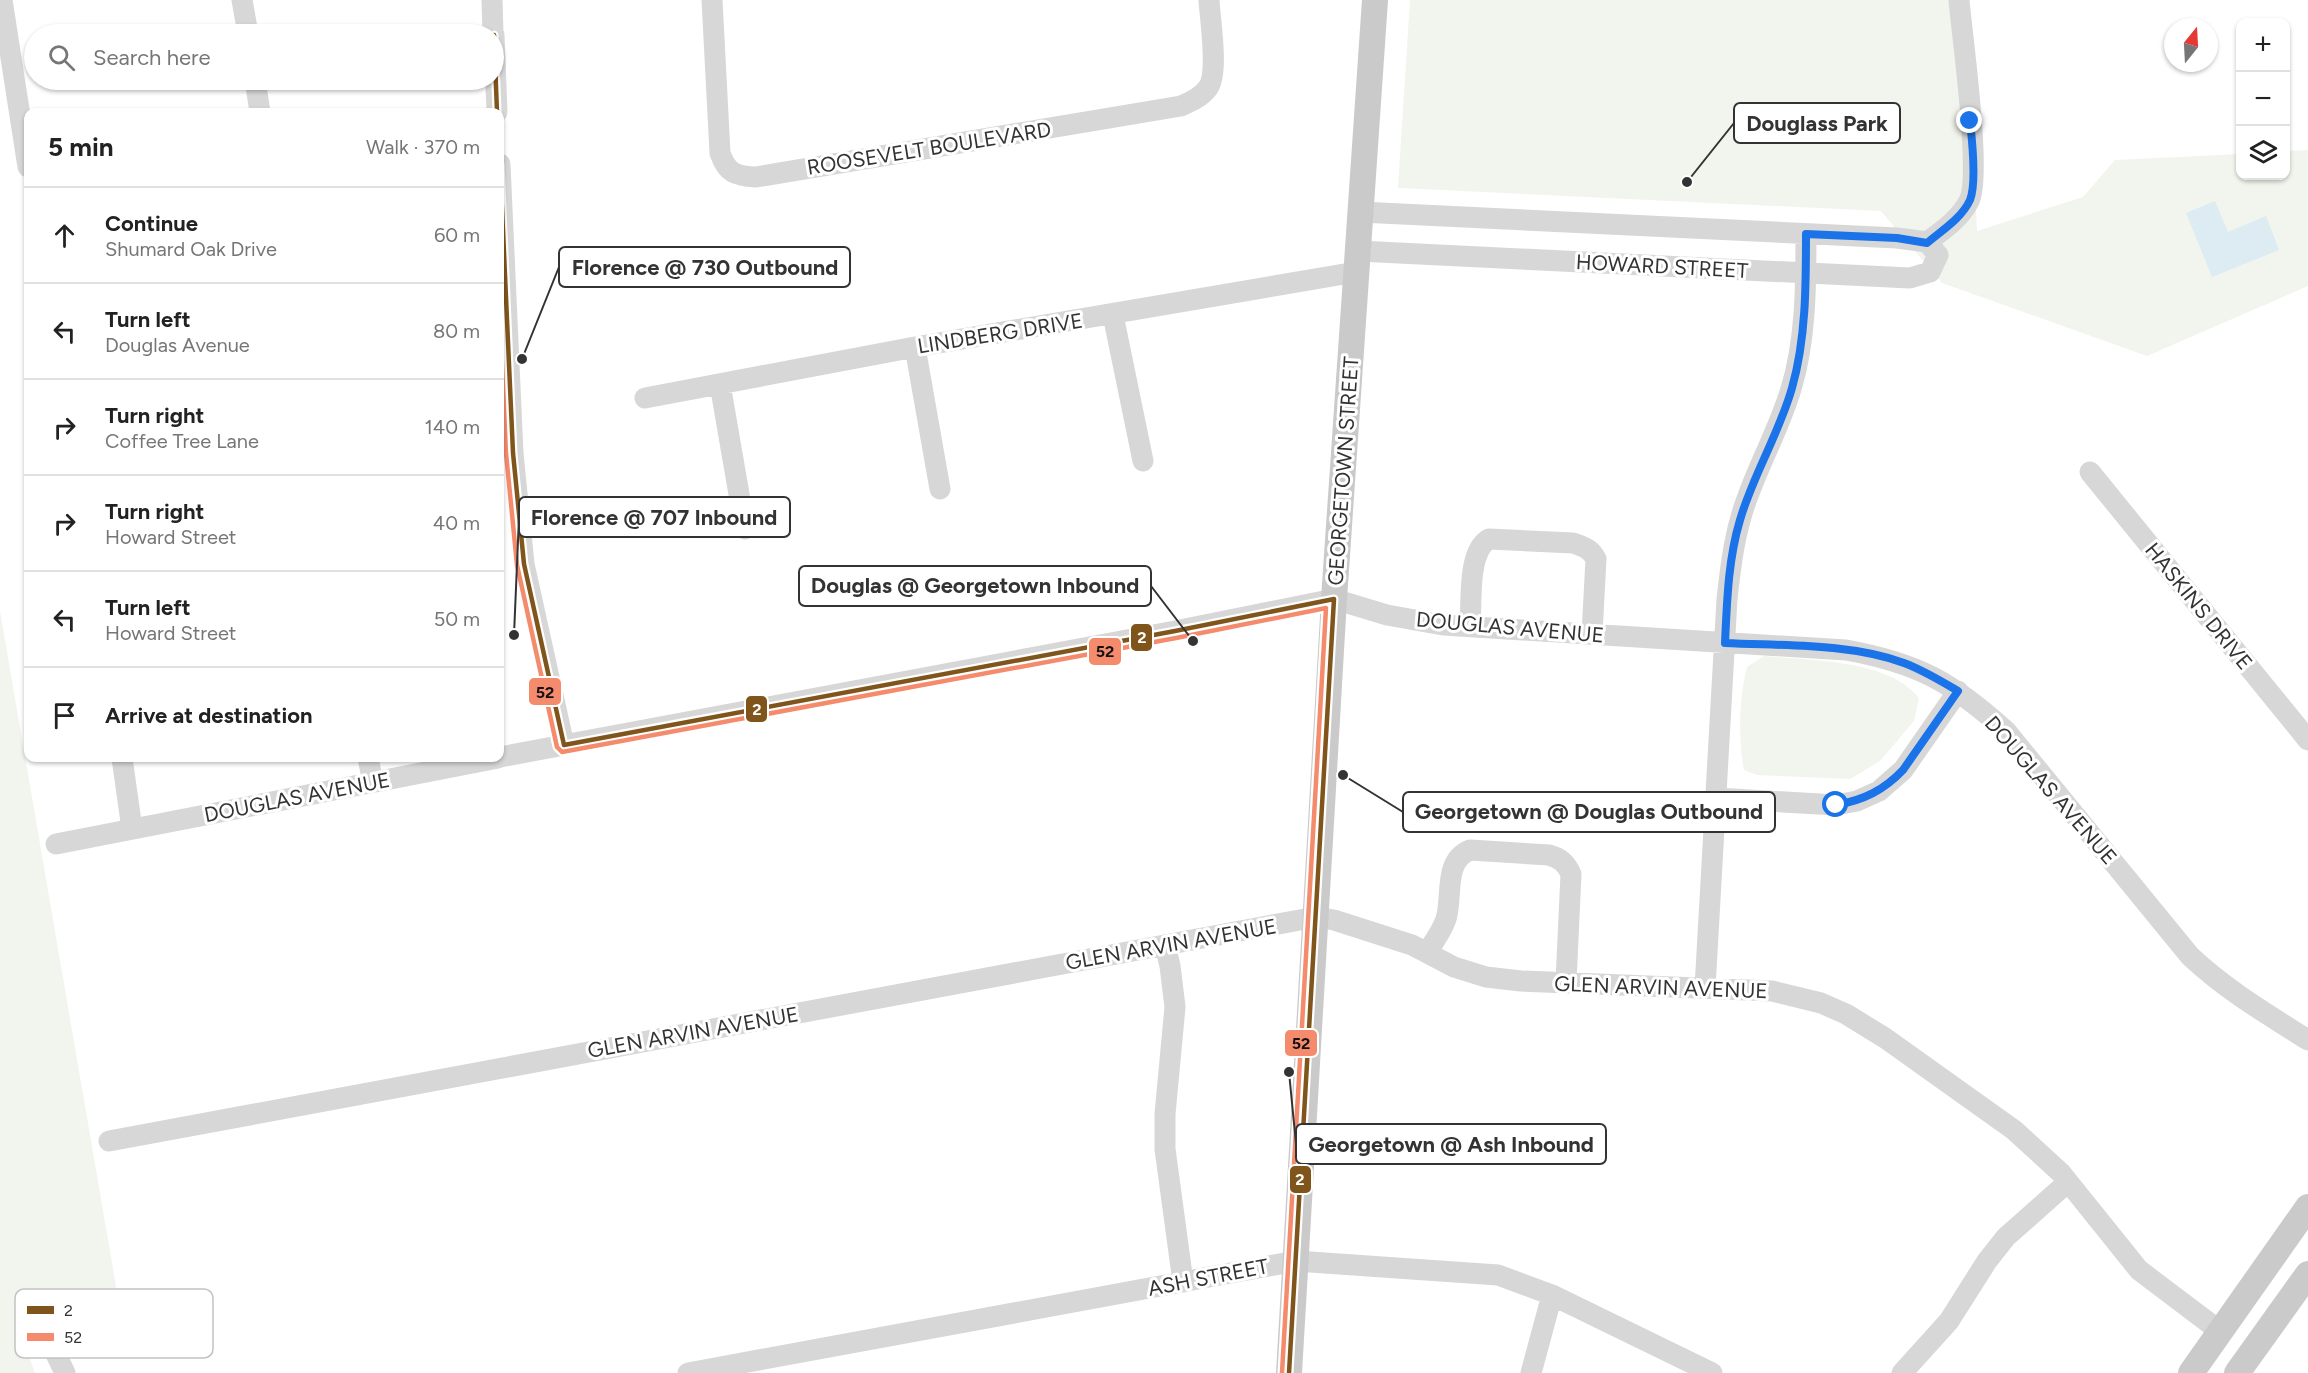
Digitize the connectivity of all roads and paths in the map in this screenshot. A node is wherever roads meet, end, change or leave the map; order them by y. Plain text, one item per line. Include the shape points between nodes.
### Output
1 (2, 0) edge
2 (242, 0) edge
3 (492, 0) edge
4 (712, 0) edge
5 (1209, 0) edge
6 (1375, 0) edge
7 (1959, 0) edge
8 (246, 24) edge
9 (493, 24) edge
10 (257, 90) edge
11 (496, 90) edge
12 (259, 108) edge
13 (497, 108) edge
14 (24, 141) edge
15 (1360, 212) junction
16 (1806, 234) junction
17 (1927, 243) junction
18 (504, 253) edge
19 (1357, 262) junction
20 (1806, 272) junction
21 (1113, 315) junction
22 (915, 347) junction
23 (720, 384) junction
24 (645, 398) dead end
25 (1143, 461) dead end
26 (2090, 472) dead end
27 (940, 489) dead end
28 (745, 528) dead end
29 (1334, 599) junction
30 (1470, 627) junction
31 (1592, 634) junction
32 (1725, 643) junction
33 (1958, 691) junction
34 (2308, 740) edge
35 (564, 745) junction
36 (504, 756) edge
37 (123, 762) edge
38 (369, 762) edge
39 (474, 762) edge
40 (373, 782) junction
41 (1716, 798) junction
42 (132, 830) junction
43 (56, 844) dead end
44 (1316, 917) junction
45 (1165, 945) junction
46 (1427, 952) junction
47 (1566, 982) junction
48 (1704, 988) junction
49 (2308, 1040) edge
50 (109, 1141) dead end
51 (2068, 1182) junction
52 (2308, 1207) edge
53 (1296, 1261) junction
54 (2308, 1274) edge
55 (1183, 1282) junction
56 (1552, 1295) junction
57 (2221, 1332) junction
58 (58, 1358) edge
59 (65, 1373) edge
60 (688, 1373) edge
61 (1289, 1373) edge
62 (1531, 1373) edge
63 (1712, 1373) edge
64 (1902, 1373) edge
65 (2191, 1373) edge
66 (2237, 1373) edge

1 - 14 street
2 - 8 street
3 - 9 street
4 - 5 street, ROOSEVELT BOULEVARD via 720,153 725,166 743,177 1182,106 1200,97 1210,86 1213,66
6 - 15 main road, GEORGETOWN STREET
7 - 17 street via 1974,161 1970,200 1951,224
10 - 12 street
11 - 13 street
15 - 16 street, HOWARD STREET
15 - 19 main road, GEORGETOWN STREET
16 - 17 street, HOWARD STREET
16 - 20 street
17 - 20 street, HOWARD STREET via 1938,255 1929,272 1910,278
18 - 35 street via 513,453 524,564
19 - 20 street, HOWARD STREET
19 - 21 street, LINDBERG DRIVE
19 - 29 main road, GEORGETOWN STREET
20 - 32 street via 1799,358 1791,390 1748,496 1734,543
21 - 22 street, LINDBERG DRIVE
21 - 25 street
22 - 23 street, LINDBERG DRIVE
22 - 27 street
23 - 24 street, LINDBERG DRIVE
23 - 28 street
26 - 34 street, HASKINS DRIVE
29 - 30 street, DOUGLAS AVENUE via 1411,620
29 - 35 street, DOUGLAS AVENUE
29 - 44 main road, GEORGETOWN STREET
30 - 31 street, DOUGLAS AVENUE
30 - 31 street via 1474,561 1482,543 1489,539 1573,543 1586,547 1596,559
31 - 32 street, DOUGLAS AVENUE
32 - 33 street, DOUGLAS AVENUE via 1846,650 1878,656 1904,663
32 - 41 street
33 - 41 street via 1903,770 1879,791 1857,801 1836,805
33 - 49 street, DOUGLAS AVENUE via 2006,731 2190,956 2236,995
35 - 36 street, DOUGLAS AVENUE
37 - 42 street
38 - 40 street
39 - 40 street, DOUGLAS AVENUE
40 - 42 street, DOUGLAS AVENUE
41 - 48 street
42 - 43 street, DOUGLAS AVENUE
44 - 45 street, GLEN ARVIN AVENUE
44 - 46 street, GLEN ARVIN AVENUE
44 - 53 main road, GEORGETOWN STREET
45 - 50 street, GLEN ARVIN AVENUE
45 - 55 street via 1175,1007 1165,1149
46 - 47 street, GLEN ARVIN AVENUE via 1454,967 1486,977
46 - 47 street via 1446,918 1452,872 1462,854 1470,850 1549,855 1559,858 1571,874
47 - 48 street, GLEN ARVIN AVENUE
48 - 51 street, GLEN ARVIN AVENUE via 1772,991 1821,1003 1846,1014 2014,1130
51 - 57 street, GLEN ARVIN AVENUE via 2139,1270
51 - 64 street via 2006,1237 1949,1321
52 - 57 main road
53 - 55 street, ASH STREET
53 - 56 street, ASH STREET via 1498,1275
53 - 61 main road, GEORGETOWN STREET
54 - 66 main road
55 - 60 street, ASH STREET
56 - 62 street
56 - 63 street, ASH STREET
57 - 65 main road
58 - 59 street

